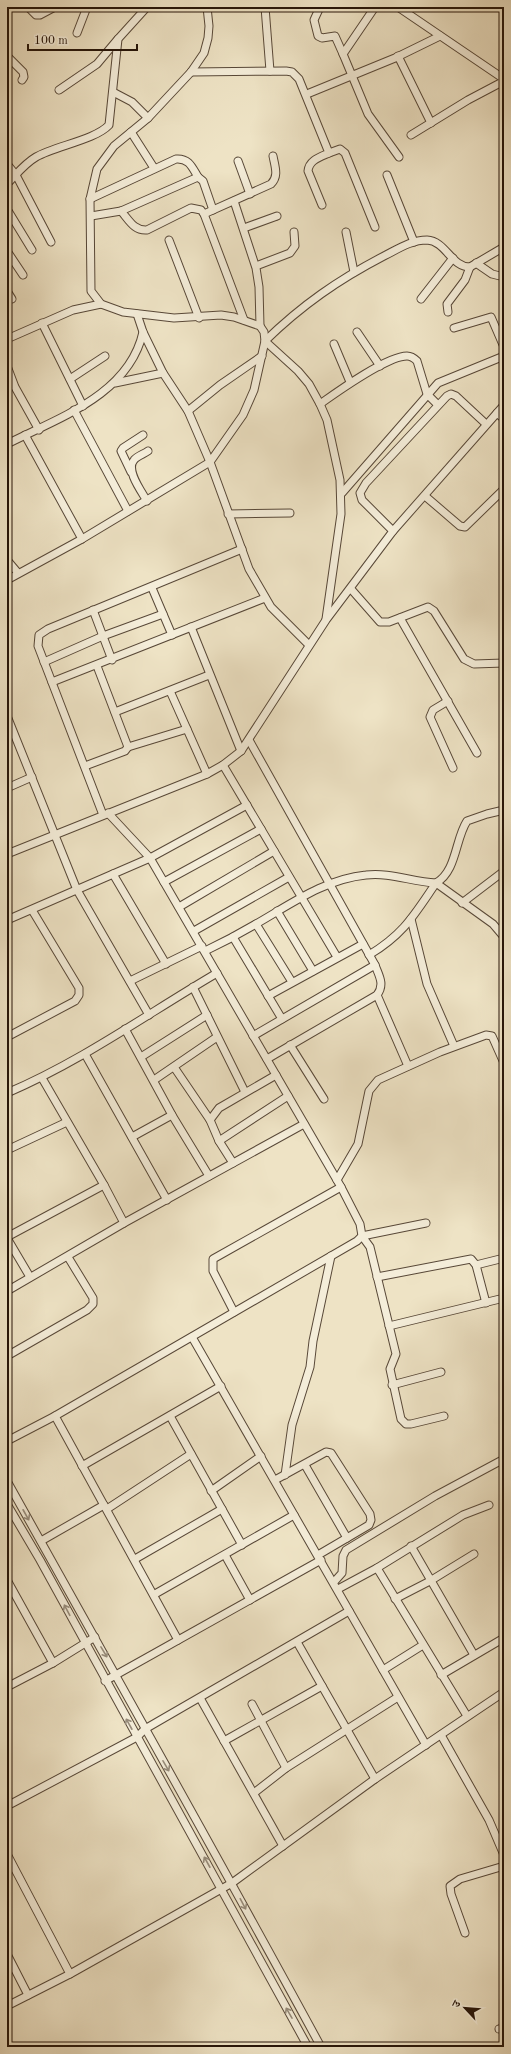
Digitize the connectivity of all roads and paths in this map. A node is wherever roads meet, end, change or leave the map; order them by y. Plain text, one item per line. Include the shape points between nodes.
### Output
1 (28, 7) edge
2 (55, 7) edge
3 (87, 7) edge
4 (147, 7) edge
5 (207, 7) edge
6 (265, 7) edge
7 (320, 7) edge
8 (375, 7) edge
9 (398, 7) edge
10 (77, 33) dead end
11 (440, 36) junction
12 (118, 39) junction
13 (343, 54) junction
14 (7, 56) edge
15 (398, 56) junction
16 (270, 71) junction
17 (191, 72) junction
18 (351, 76) junction
19 (22, 80) dead end
20 (504, 80) edge
21 (60, 90) dead end
22 (113, 92) junction
23 (306, 94) junction
24 (148, 118) junction
25 (431, 124) junction
26 (131, 132) junction
27 (411, 135) dead end
28 (329, 153) junction
29 (273, 156) dead end
30 (399, 157) dead end
31 (238, 162) dead end
32 (7, 164) edge
33 (154, 168) junction
34 (16, 175) junction
35 (387, 175) dead end
36 (198, 177) junction
37 (7, 184) edge
38 (250, 194) junction
39 (90, 200) junction
40 (234, 201) junction
41 (322, 205) dead end
42 (7, 209) edge
43 (213, 210) junction
44 (121, 211) junction
45 (204, 214) junction
46 (91, 216) junction
47 (276, 216) dead end
48 (375, 227) dead end
49 (244, 228) junction
50 (294, 232) dead end
51 (346, 232) dead end
52 (169, 240) dead end
53 (51, 242) dead end
54 (414, 242) junction
55 (504, 247) edge
56 (32, 250) dead end
57 (7, 251) edge
58 (453, 258) junction
59 (473, 265) junction
60 (256, 266) junction
61 (354, 272) junction
62 (22, 275) dead end
63 (504, 277) edge
64 (7, 291) edge
65 (12, 299) dead end
66 (421, 299) dead end
67 (101, 304) junction
68 (448, 312) dead end
69 (137, 314) junction
70 (198, 318) junction
71 (244, 320) junction
72 (42, 323) junction
73 (260, 326) junction
74 (454, 328) dead end
75 (143, 332) junction
76 (357, 332) dead end
77 (7, 339) edge
78 (265, 341) junction
79 (334, 344) dead end
80 (504, 347) edge
81 (105, 356) dead end
82 (262, 356) junction
83 (504, 356) edge
84 (7, 366) edge
85 (380, 366) junction
86 (162, 373) junction
87 (70, 379) junction
88 (350, 382) junction
89 (115, 383) junction
90 (432, 399) junction
91 (320, 404) junction
92 (504, 405) edge
93 (83, 406) junction
94 (74, 410) junction
95 (188, 411) junction
96 (497, 413) junction
97 (504, 419) edge
98 (486, 424) junction
99 (39, 430) junction
100 (25, 435) junction
101 (143, 435) dead end
102 (7, 444) edge
103 (148, 451) dead end
104 (210, 462) junction
105 (132, 472) junction
106 (504, 489) edge
107 (342, 494) junction
108 (425, 496) junction
109 (147, 501) junction
110 (128, 511) junction
111 (290, 513) dead end
112 (228, 514) junction
113 (393, 531) junction
114 (82, 540) junction
115 (242, 550) junction
116 (7, 560) edge
117 (18, 573) junction
118 (7, 580) edge
119 (152, 588) junction
120 (351, 589) junction
121 (265, 598) junction
122 (93, 610) junction
123 (163, 614) junction
124 (400, 618) junction
125 (326, 620) junction
126 (191, 627) junction
127 (172, 635) junction
128 (103, 636) junction
129 (309, 645) junction
130 (112, 660) junction
131 (44, 662) junction
132 (504, 663) edge
133 (97, 666) junction
134 (208, 675) junction
135 (52, 682) junction
136 (170, 691) junction
137 (448, 701) junction
138 (115, 712) junction
139 (7, 716) edge
140 (187, 728) junction
141 (249, 740) junction
142 (128, 747) junction
143 (241, 751) junction
144 (477, 753) dead end
145 (223, 765) junction
146 (85, 766) junction
147 (453, 768) dead end
148 (208, 774) junction
149 (32, 777) junction
150 (7, 788) edge
151 (247, 805) junction
152 (504, 810) edge
153 (106, 814) junction
154 (261, 829) junction
155 (55, 834) junction
156 (274, 851) junction
157 (7, 854) edge
158 (150, 858) junction
159 (504, 871) edge
160 (113, 874) junction
161 (289, 877) junction
162 (164, 882) junction
163 (436, 883) junction
164 (328, 884) junction
165 (77, 890) junction
166 (302, 896) junction
167 (462, 903) junction
168 (179, 907) junction
169 (32, 910) junction
170 (278, 911) junction
171 (412, 919) junction
172 (7, 920) edge
173 (256, 924) junction
174 (194, 931) junction
175 (233, 937) junction
176 (504, 937) edge
177 (363, 944) junction
178 (203, 948) junction
179 (369, 955) junction
180 (338, 957) junction
181 (166, 964) junction
182 (375, 965) junction
183 (313, 971) junction
184 (217, 973) junction
185 (130, 982) junction
186 (292, 982) junction
187 (192, 987) junction
188 (377, 995) junction
189 (268, 996) junction
190 (149, 1015) junction
191 (206, 1015) junction
192 (282, 1018) junction
193 (124, 1029) junction
194 (253, 1036) junction
195 (7, 1037) edge
196 (217, 1037) junction
197 (290, 1045) junction
198 (454, 1046) junction
199 (85, 1054) junction
200 (141, 1057) junction
201 (267, 1059) junction
202 (504, 1063) edge
203 (408, 1066) junction
204 (174, 1067) junction
205 (276, 1075) junction
206 (42, 1078) junction
207 (154, 1080) junction
208 (244, 1092) junction
209 (7, 1093) edge
210 (288, 1096) junction
211 (324, 1099) dead end
212 (172, 1116) junction
213 (210, 1120) junction
214 (67, 1122) junction
215 (304, 1124) junction
216 (132, 1137) junction
217 (219, 1141) junction
218 (7, 1150) edge
219 (233, 1162) junction
220 (209, 1176) junction
221 (339, 1183) junction
222 (104, 1185) junction
223 (167, 1200) junction
224 (124, 1223) junction
225 (426, 1223) dead end
226 (362, 1236) junction
227 (7, 1238) edge
228 (330, 1256) junction
229 (68, 1257) junction
230 (504, 1258) edge
231 (476, 1265) junction
232 (30, 1277) junction
233 (377, 1277) junction
234 (7, 1291) edge
235 (504, 1298) edge
236 (486, 1303) junction
237 (234, 1312) junction
238 (389, 1326) junction
239 (192, 1337) junction
240 (7, 1356) edge
241 (441, 1372) dead end
242 (392, 1385) junction
243 (221, 1386) junction
244 (55, 1416) junction
245 (170, 1416) junction
246 (444, 1416) dead end
247 (7, 1440) edge
248 (191, 1454) junction
249 (261, 1456) junction
250 (504, 1459) edge
251 (305, 1465) junction
252 (82, 1466) junction
253 (285, 1475) junction
254 (7, 1480) edge
255 (275, 1480) junction
256 (211, 1491) junction
257 (7, 1504) edge
258 (489, 1505) dead end
259 (105, 1507) junction
260 (222, 1510) junction
261 (294, 1515) junction
262 (347, 1538) junction
263 (40, 1540) junction
264 (242, 1545) junction
265 (411, 1546) junction
266 (474, 1554) dead end
267 (225, 1555) junction
268 (320, 1558) junction
269 (135, 1559) junction
270 (377, 1568) junction
271 (7, 1580) edge
272 (430, 1581) junction
273 (336, 1585) junction
274 (155, 1594) junction
275 (395, 1599) junction
276 (250, 1600) junction
277 (350, 1611) junction
278 (94, 1637) junction
279 (504, 1638) edge
280 (178, 1640) junction
281 (297, 1642) junction
282 (84, 1644) junction
283 (423, 1645) junction
284 (474, 1655) junction
285 (53, 1663) junction
286 (383, 1670) junction
287 (117, 1674) junction
288 (441, 1675) junction
289 (105, 1681) junction
290 (322, 1686) junction
291 (7, 1687) edge
292 (504, 1692) edge
293 (398, 1697) junction
294 (200, 1698) junction
295 (252, 1704) dead end
296 (467, 1716) junction
297 (262, 1721) junction
298 (145, 1729) junction
299 (346, 1730) junction
300 (441, 1734) junction
301 (137, 1737) junction
302 (224, 1741) junction
303 (426, 1745) junction
304 (286, 1768) junction
305 (375, 1779) junction
306 (254, 1793) junction
307 (7, 1806) edge
308 (283, 1846) junction
309 (504, 1852) edge
310 (7, 1854) edge
311 (504, 1866) edge
312 (232, 1883) junction
313 (222, 1888) junction
314 (466, 1933) dead end
315 (7, 1954) edge
316 (70, 1974) junction
317 (28, 1995) junction
318 (7, 2006) edge
319 (308, 2047) edge
320 (321, 2047) edge

1 - 2 street via 36,15
3 - 10 street
4 - 12 street
5 - 17 street via 210,26 208,38 204,53
6 - 16 street
7 - 13 street via 314,20 318,36 335,36
8 - 13 street
9 - 11 street
11 - 15 street
11 - 20 street
12 - 21 street via 97,64
12 - 22 street
13 - 18 street
14 - 19 street via 23,72
15 - 18 street
15 - 25 street
16 - 17 street
16 - 23 street via 292,72 299,79
17 - 24 street
18 - 23 street
18 - 30 street via 373,123
20 - 25 street
22 - 24 street via 132,102
22 - 34 street via 110,120 106,129 37,156
23 - 28 street
24 - 26 street
25 - 27 street
26 - 33 street
26 - 39 street via 114,146 97,169
28 - 41 street via 314,160 308,171
28 - 48 street via 340,149 345,153
29 - 38 street via 277,174 275,180
31 - 38 street
32 - 34 street
33 - 36 street via 176,159 186,160
33 - 39 street
34 - 37 street
34 - 53 street
35 - 54 street
36 - 43 street via 203,181
36 - 44 street
38 - 40 street
39 - 46 street
40 - 43 street
40 - 49 street
42 - 56 street
43 - 45 street
44 - 45 street via 134,227 141,230 147,230 191,208
44 - 46 street
45 - 71 street
46 - 67 street via 91,291
47 - 49 street
49 - 60 street
50 - 60 street via 295,246 290,253
51 - 61 street
52 - 70 street
54 - 58 street via 432,241
54 - 61 street
55 - 59 street
57 - 62 street
58 - 59 street via 462,266
58 - 66 street
59 - 63 street
59 - 68 street via 448,301
60 - 73 street
61 - 78 street via 292,316
64 - 65 street
67 - 69 street
67 - 72 street via 73,310
69 - 70 street
69 - 75 street
70 - 71 street via 221,315
71 - 73 street
72 - 77 street
72 - 87 street
73 - 78 street
74 - 80 street via 491,317
75 - 86 street
75 - 89 street via 140,344
76 - 85 street
78 - 82 street
78 - 91 street via 298,371
79 - 88 street
81 - 87 street
82 - 95 street
82 - 104 street via 254,390 244,415
83 - 90 street via 444,379
84 - 99 street via 15,387
85 - 88 street
85 - 90 street via 403,356 414,358
86 - 89 street
86 - 95 street
87 - 93 street
88 - 91 street
89 - 93 street
90 - 98 street via 454,394
90 - 107 street
90 - 113 street via 360,493 362,500
91 - 107 street via 327,420
92 - 96 street
93 - 94 street
94 - 99 street
94 - 110 street
95 - 104 street
96 - 97 street
96 - 98 street
98 - 108 street
99 - 100 street
100 - 102 street
100 - 114 street
101 - 105 street via 121,451
103 - 105 street via 134,460
104 - 109 street
104 - 112 street
105 - 109 street
106 - 108 street via 465,527 460,526
107 - 125 street
108 - 113 street
109 - 110 street
110 - 114 street
111 - 112 street
112 - 115 street
113 - 120 street
114 - 117 street
115 - 119 street
115 - 121 street
116 - 117 street
117 - 118 street
119 - 122 street
119 - 123 street
120 - 124 street via 380,622
120 - 125 street
121 - 126 street
121 - 129 street
122 - 128 street
122 - 131 street via 48,629 40,635 38,646
123 - 127 street
123 - 128 street
124 - 132 street via 423,608 431,608 464,659 474,664
124 - 137 street
125 - 129 street
126 - 127 street
126 - 134 street
127 - 130 street
128 - 130 street
128 - 131 street
129 - 141 street
130 - 133 street
131 - 135 street
133 - 135 street
133 - 138 street
134 - 136 street
134 - 143 street
135 - 146 street
136 - 138 street
136 - 140 street
137 - 144 street
137 - 147 street via 433,710 430,717
138 - 142 street
139 - 149 street
140 - 142 street
140 - 148 street
141 - 143 street
141 - 164 street
142 - 146 street via 125,751
143 - 145 street
145 - 148 street
145 - 151 street
146 - 153 street
148 - 153 street
149 - 150 street
149 - 155 street
151 - 154 street
151 - 158 street
152 - 163 street via 467,821 450,866
153 - 155 street
153 - 158 street
154 - 156 street
154 - 162 street
155 - 157 street
155 - 165 street
156 - 161 street
156 - 168 street
158 - 160 street
158 - 162 street
159 - 167 street
160 - 165 street
160 - 181 street
161 - 166 street
161 - 174 street
162 - 168 street
163 - 164 street via 378,874
163 - 167 street
163 - 171 street
164 - 166 street
164 - 177 street
165 - 169 street
165 - 185 street
166 - 170 street
166 - 180 street
167 - 176 street via 493,924
168 - 174 street
169 - 172 street
169 - 195 street via 79,988 79,995 75,1001
170 - 173 street
170 - 183 street
171 - 179 street via 392,941
171 - 198 street via 427,984
173 - 175 street
173 - 186 street
174 - 178 street
175 - 178 street
175 - 189 street
177 - 179 street
177 - 180 street
178 - 181 street
178 - 184 street
179 - 182 street
180 - 183 street
181 - 185 street
182 - 188 street via 382,983
182 - 192 street
183 - 186 street
184 - 187 street
184 - 194 street
185 - 190 street
186 - 189 street
187 - 190 street
187 - 191 street
188 - 197 street
188 - 203 street
189 - 192 street
190 - 193 street
191 - 196 street
191 - 200 street
192 - 194 street
193 - 199 street
193 - 200 street
194 - 201 street
196 - 204 street
196 - 208 street
197 - 201 street
197 - 211 street
198 - 202 street via 477,1037 492,1036
198 - 203 street
199 - 206 street
199 - 216 street
200 - 207 street
201 - 205 street
203 - 221 street via 385,1076 372,1086 358,1144
204 - 207 street
204 - 213 street
205 - 208 street
205 - 210 street
206 - 209 street
206 - 214 street
207 - 212 street
208 - 213 street via 219,1108
210 - 215 street
210 - 217 street
212 - 216 street
212 - 220 street
213 - 217 street
214 - 218 street
214 - 222 street
215 - 219 street
215 - 221 street
216 - 223 street
217 - 219 street
219 - 220 street
220 - 223 street
221 - 226 street via 360,1224
221 - 237 street via 213,1259 213,1271
222 - 224 street
222 - 227 street
223 - 224 street
224 - 229 street
225 - 226 street
226 - 228 street
226 - 233 street via 370,1247
227 - 232 street
228 - 237 street
228 - 253 street via 310,1367 292,1425
229 - 232 street
229 - 240 street via 93,1298 93,1304 87,1310
230 - 231 street
231 - 233 street via 471,1259 467,1259
231 - 236 street
232 - 234 street
233 - 238 street
235 - 236 street
236 - 238 street
237 - 239 street
238 - 242 street via 396,1354 390,1370
239 - 243 street
239 - 244 street
241 - 242 street
242 - 246 street via 401,1419 406,1424
243 - 245 street
243 - 249 street
244 - 247 street
244 - 252 street
245 - 248 street
245 - 252 street
248 - 256 street
248 - 259 street
249 - 255 street
249 - 256 street
250 - 273 street via 441,1492 346,1550 342,1573
251 - 253 street
251 - 262 street
251 - 262 street via 326,1452 331,1453 370,1514 369,1524
252 - 259 street
253 - 255 street
254 -> 263 street
255 - 261 street
256 - 260 street
282 -> 257 street
258 - 265 street via 470,1511
259 - 263 street
259 - 269 street
260 - 264 street
260 - 269 street
261 - 264 street
261 - 268 street
262 - 268 street
263 - 278 street
264 - 267 street
265 - 270 street
265 - 272 street
266 - 272 street
267 - 274 street
267 - 276 street
268 - 273 street
268 - 276 street
269 - 274 street
270 - 273 street
270 - 275 street
271 - 285 street
272 - 275 street
272 - 284 street
273 - 277 street
274 - 280 street
275 - 283 street
276 - 280 street
277 - 281 street
277 - 286 street
278 - 282 street
278 -> 287 street
279 - 284 street
280 - 287 street
281 - 290 street
281 - 294 street
282 - 285 street
282 - 289 street
283 - 286 street
283 - 288 street
284 - 288 street
285 - 291 street
286 - 293 street
287 - 289 street
287 - 298 street
288 - 296 street
301 -> 289 street
290 - 297 street
290 - 299 street
292 - 296 street
293 - 299 street
293 - 303 street
294 - 298 street
294 - 302 street
295 - 297 street
296 - 300 street
297 - 302 street
297 - 304 street
298 - 301 street
298 -> 312 street
299 - 304 street
299 - 305 street
300 - 303 street
300 - 309 street
301 - 307 street
313 -> 301 street
302 - 306 street
303 - 305 street
304 - 306 street
305 - 308 street
306 - 308 street
308 - 312 street
310 - 316 street
311 - 314 street via 460,1879 450,1886
312 - 313 street
312 -> 320 street
313 - 316 street
319 -> 313 street
315 - 317 street
316 - 317 street
317 - 318 street

